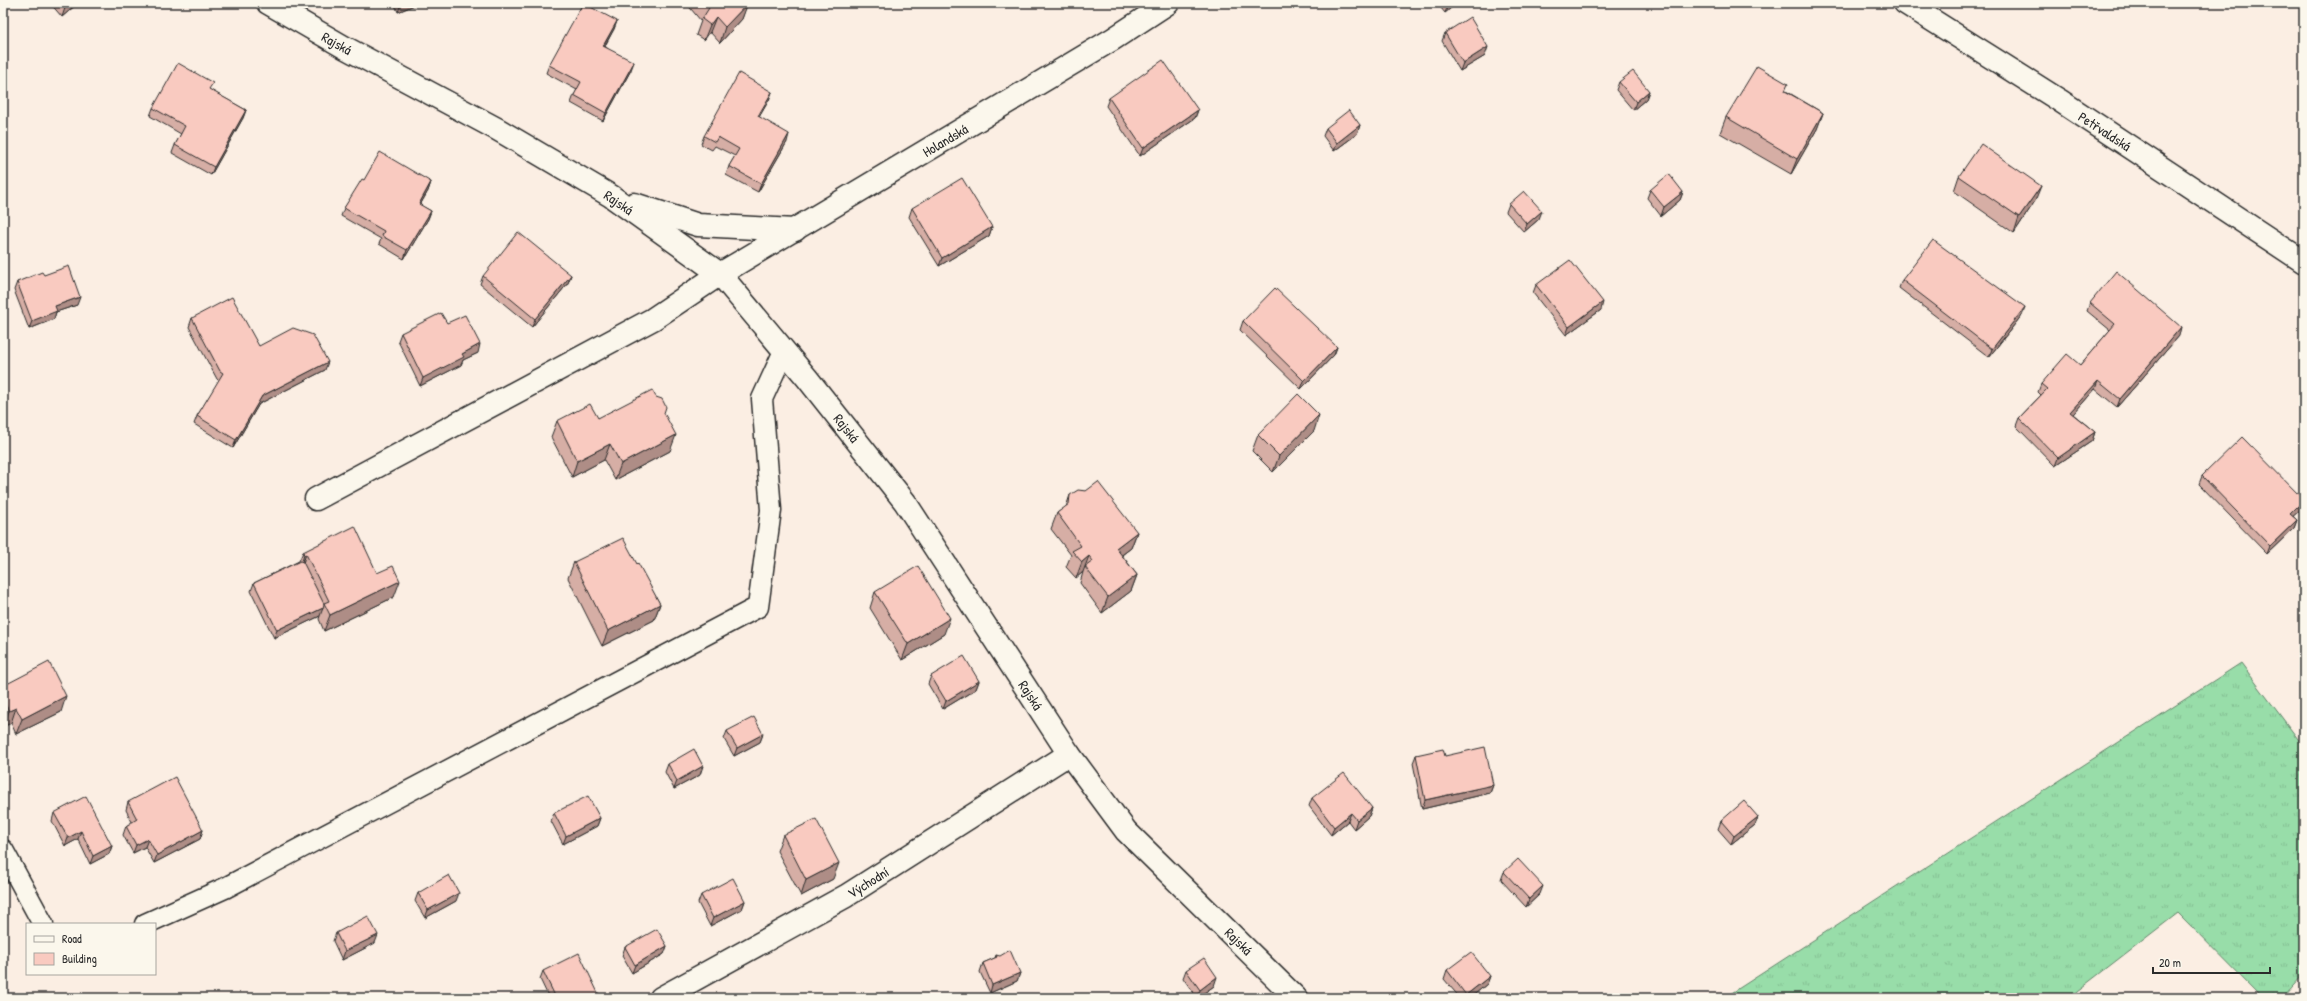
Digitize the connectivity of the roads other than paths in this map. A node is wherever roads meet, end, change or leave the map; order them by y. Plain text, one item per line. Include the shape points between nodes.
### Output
1 (268, 3) edge
2 (1168, 3) edge
3 (1905, 3) edge
4 (611, 196) junction
5 (795, 230) junction
6 (2304, 262) edge
7 (720, 274) junction
8 (784, 351) junction
9 (316, 500) dead end
10 (1069, 754) junction
11 (3, 850) edge
12 (42, 923) edge
13 (147, 923) edge
14 (661, 998) edge
15 (1296, 998) edge

1 - 4 street, Rajská via 344,47 498,129
2 - 5 street, Holandská
3 - 6 street, Petřvaldská via 2059,100
4 - 5 street via 698,226
4 - 7 street, Rajská
5 - 7 street, Holandská
7 - 8 street, Rajská
7 - 9 street, Holandská via 653,319
8 - 10 street, Rajská via 906,502
8 - 13 lane via 762,399 771,510 758,607 225,888
10 - 14 street, Východní via 846,896
10 - 15 street, Rajská via 1126,831
11 - 12 lane

